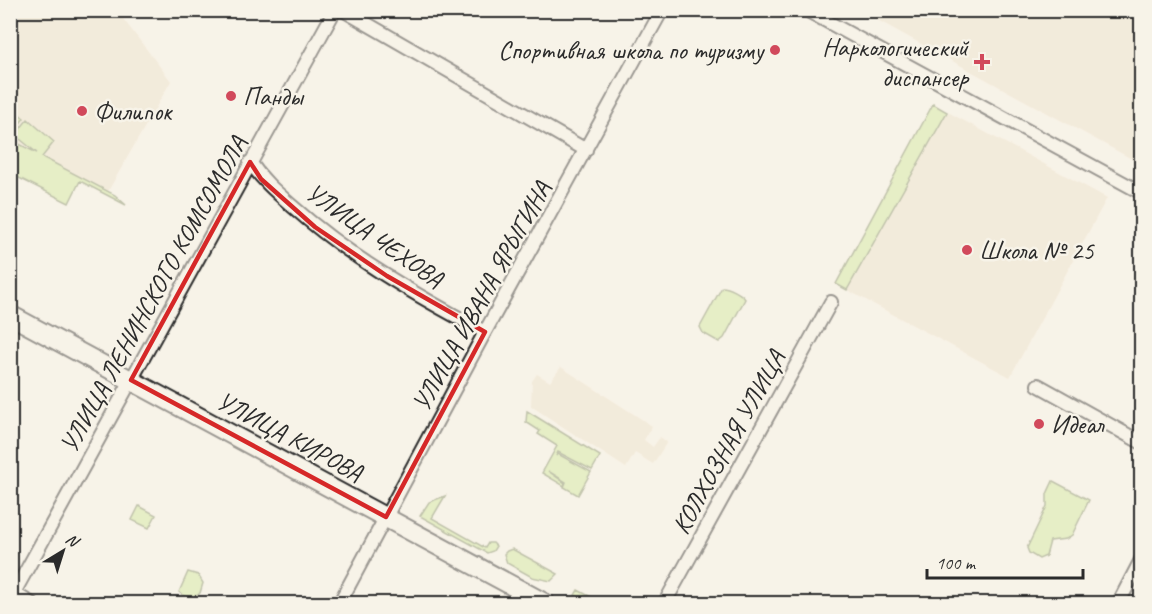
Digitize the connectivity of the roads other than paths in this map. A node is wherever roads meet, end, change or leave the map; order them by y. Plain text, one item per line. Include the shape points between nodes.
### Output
1 (335, 10) edge
2 (344, 10) edge
3 (662, 10) edge
4 (806, 10) edge
5 (586, 150) junction
6 (250, 162) junction
7 (1142, 193) edge
8 (831, 302) dead end
9 (10, 315) edge
10 (485, 332) junction
11 (131, 380) junction
12 (1038, 385) dead end
13 (1142, 443) edge
14 (386, 517) junction
15 (1142, 558) edge
16 (12, 595) edge
17 (32, 603) edge
18 (339, 603) edge
19 (546, 603) edge
20 (664, 603) edge
21 (1118, 603) edge

1 - 6 street, УЛИЦА ЛЕНИНСКОГО КОМСОМОЛА
2 - 5 street
3 - 5 street, УЛИЦА ИВАНА ЯРЫГИНА
4 - 7 street
5 - 10 street, УЛИЦА ИВАНА ЯРЫГИНА
6 - 10 street, УЛИЦА ЧЕХОВА via 261,179 315,227 387,276
6 - 11 street, УЛИЦА ЛЕНИНСКОГО КОМСОМОЛА
8 - 20 street, КОЛХОЗНАЯ УЛИЦА
9 - 11 main road, УЛИЦА КИРОВА
10 - 14 street, УЛИЦА ИВАНА ЯРЫГИНА
11 - 14 main road, УЛИЦА КИРОВА
11 - 16 street, УЛИЦА ЛЕНИНСКОГО КОМСОМОЛА
12 - 13 street
14 - 18 street, УЛИЦА ИВАНА ЯРЫГИНА
14 - 19 main road, УЛИЦА КИРОВА
15 - 21 street
16 - 17 street

